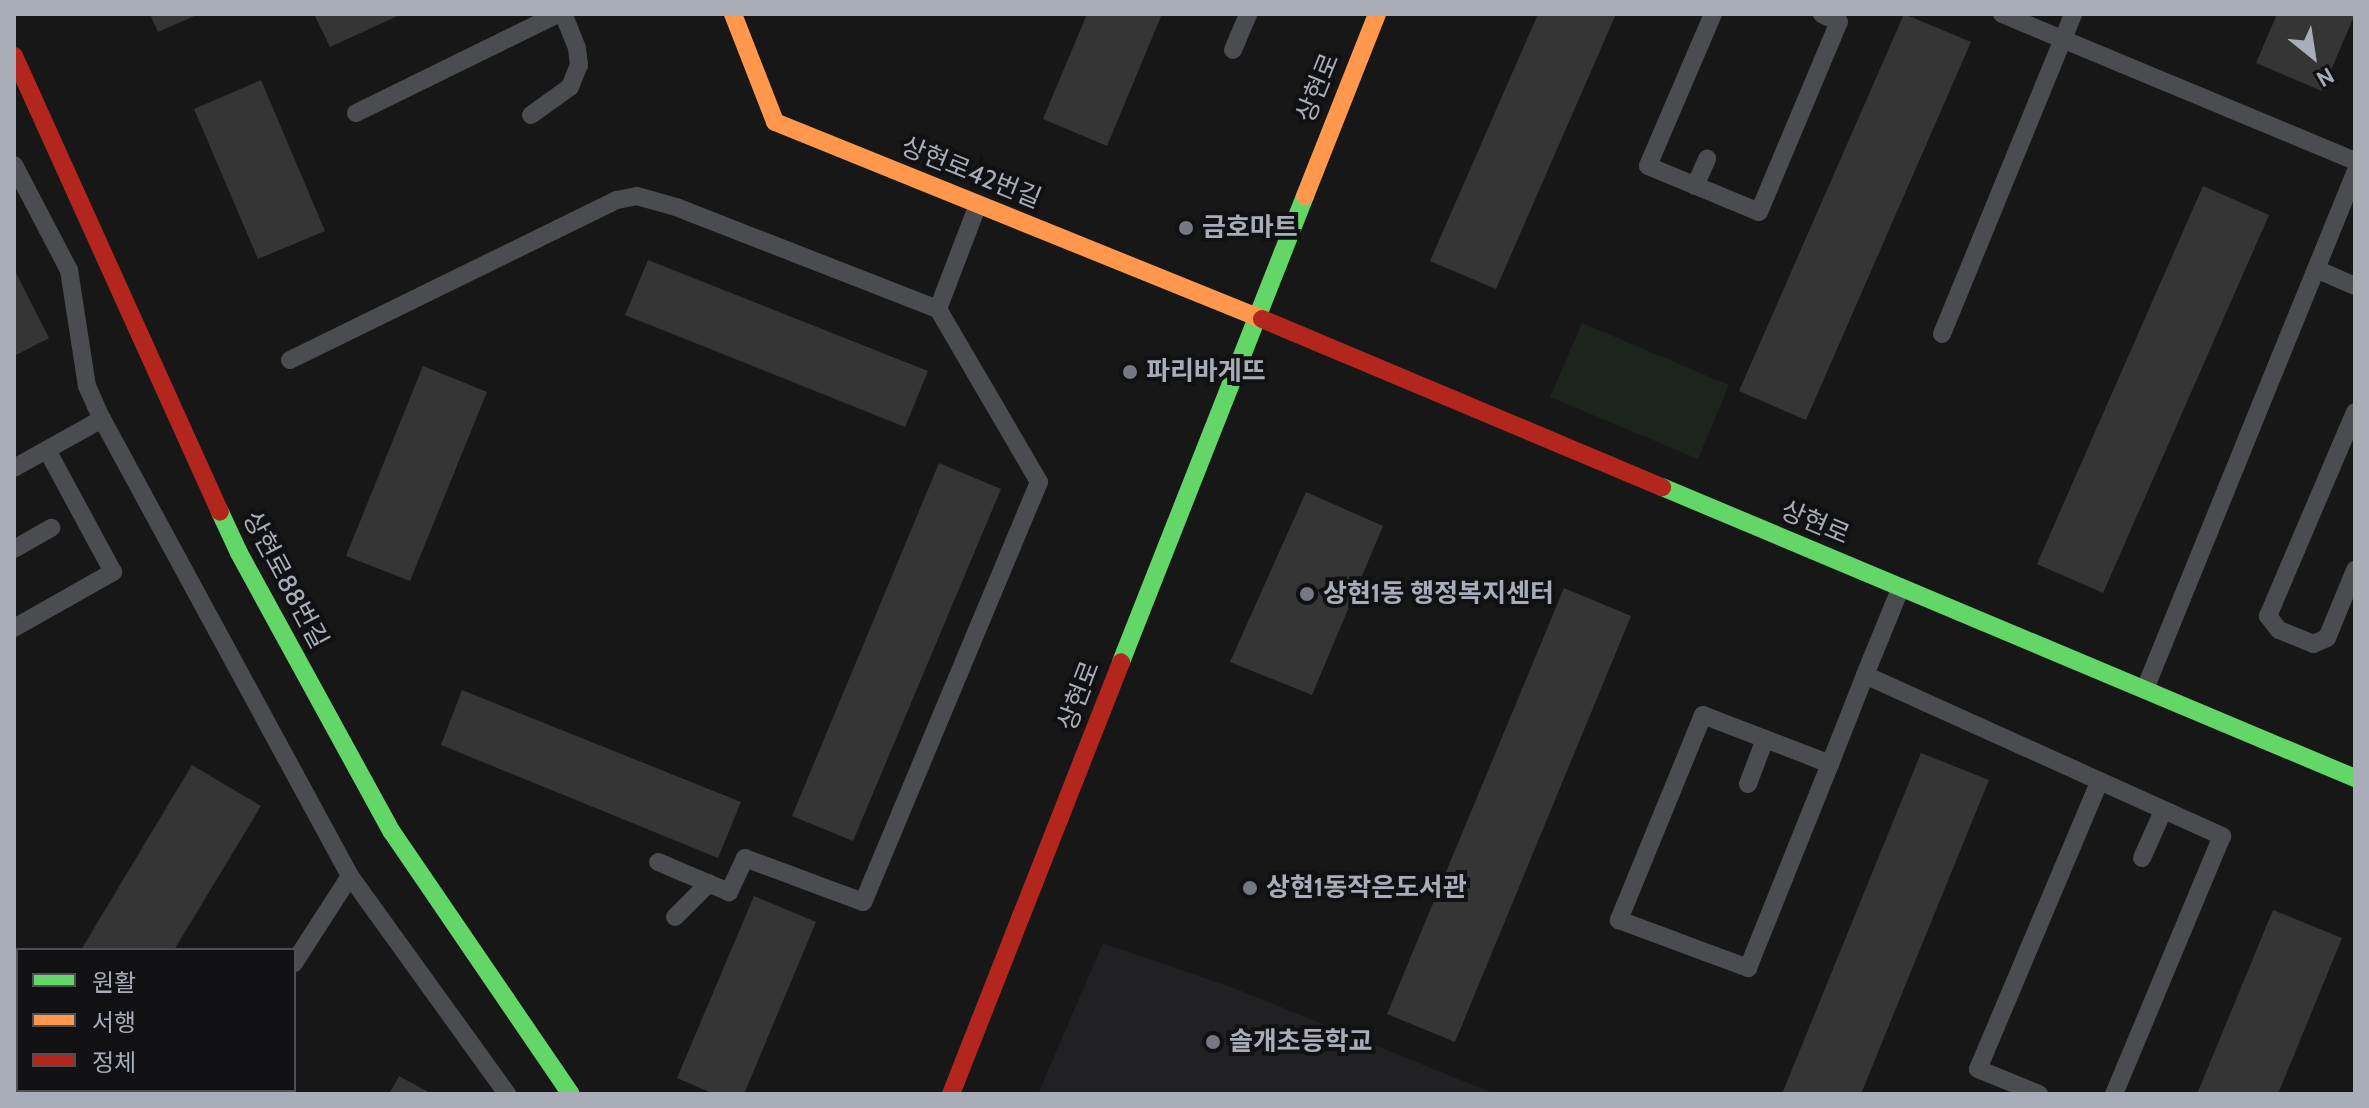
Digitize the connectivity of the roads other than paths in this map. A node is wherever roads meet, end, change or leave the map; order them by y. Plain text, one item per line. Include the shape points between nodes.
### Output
1 (560, 14) edge
2 (733, 14) edge
3 (1248, 14) edge
4 (1377, 14) edge
5 (1713, 14) edge
6 (1822, 14) edge
7 (2002, 14) edge
8 (2073, 14) edge
9 (2063, 39) junction
10 (1233, 50) dead end
11 (14, 56) edge
12 (356, 113) dead end
13 (531, 115) dead end
14 (1707, 159) dead end
15 (2355, 161) edge
16 (14, 165) edge
17 (2355, 173) edge
18 (1695, 186) junction
19 (978, 204) junction
20 (2316, 269) junction
21 (2355, 286) edge
22 (938, 309) junction
23 (1255, 316) junction
24 (1942, 334) dead end
25 (290, 360) dead end
26 (2355, 412) edge
27 (102, 419) junction
28 (47, 450) junction
29 (14, 468) edge
30 (51, 528) dead end
31 (14, 549) edge
32 (2355, 570) edge
33 (1901, 587) junction
34 (14, 628) edge
35 (1865, 675) junction
36 (2145, 689) junction
37 (1765, 739) junction
38 (1830, 764) junction
39 (2355, 778) edge
40 (2099, 783) junction
41 (1748, 784) dead end
42 (2163, 811) junction
43 (2142, 858) dead end
44 (658, 862) dead end
45 (350, 876) junction
46 (709, 883) junction
47 (675, 917) dead end
48 (296, 960) edge
49 (507, 1094) edge
50 (571, 1094) edge
51 (951, 1094) edge
52 (2039, 1094) edge
53 (2114, 1094) edge

1 - 12 lane
1 - 13 lane via 577,48 579,65 570,87
2 - 19 street, 상현로42번길 via 775,122
3 - 10 lane
4 - 23 street, 상현로
5 - 18 lane via 1648,166
6 - 18 lane via 1839,22 1759,212
7 - 9 lane
8 - 9 lane
9 - 15 lane
9 - 24 lane
11 - 50 street, 상현로88번길 via 239,553 392,832
14 - 18 lane
16 - 27 lane via 69,270 87,386
17 - 20 lane
19 - 22 lane
19 - 23 street, 상현로42번길
20 - 21 lane
20 - 36 lane
22 - 25 lane via 637,196 617,200
22 - 46 lane via 1039,482 863,902 745,858 729,892
23 - 33 street, 상현로
23 - 51 street, 상현로
26 - 32 lane via 2268,616 2279,630 2313,644 2327,638
27 - 28 lane
27 - 45 lane
28 - 29 lane
28 - 34 lane via 113,572
30 - 31 lane
33 - 35 lane
33 - 36 street, 상현로
35 - 38 lane
35 - 40 lane
36 - 39 street, 상현로
37 - 38 lane
37 - 38 lane via 1703,715 1619,920 1748,968
37 - 41 lane
40 - 42 lane
40 - 52 lane via 1978,1069
42 - 43 lane
42 - 53 lane via 2222,836
44 - 46 lane
45 - 48 lane
45 - 49 lane
46 - 47 lane

